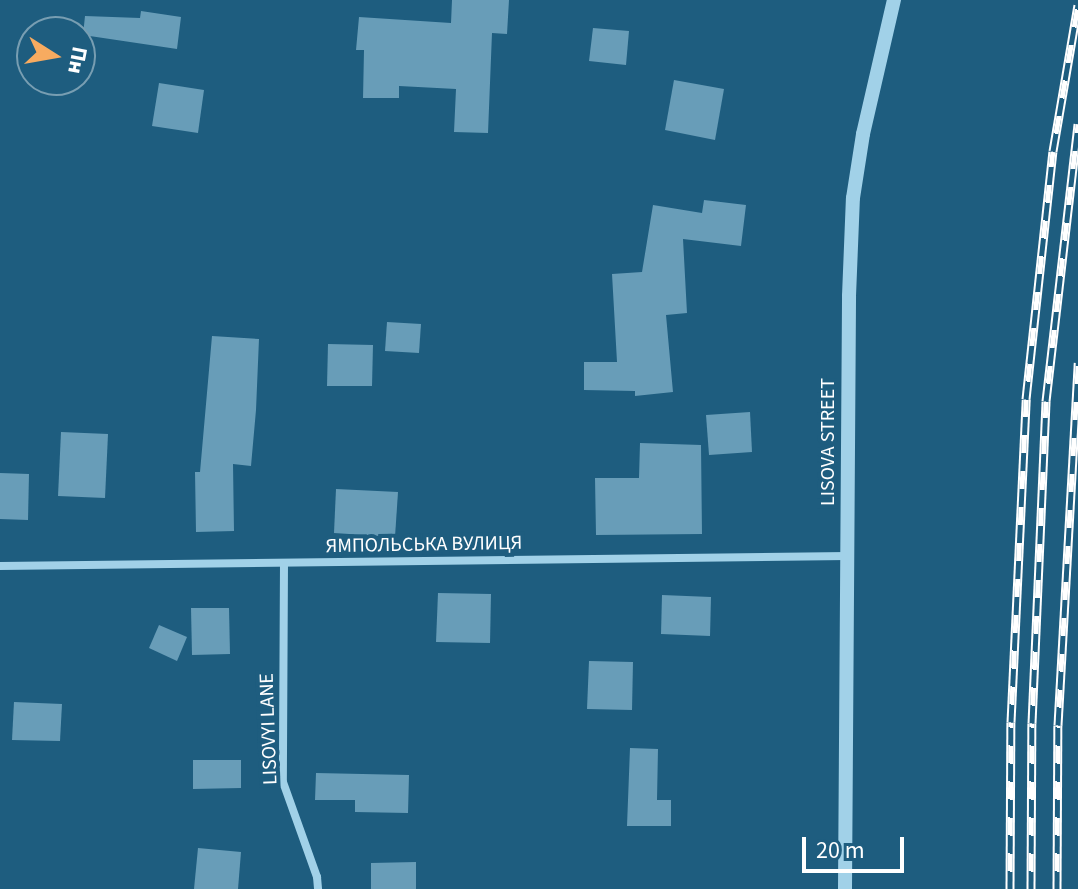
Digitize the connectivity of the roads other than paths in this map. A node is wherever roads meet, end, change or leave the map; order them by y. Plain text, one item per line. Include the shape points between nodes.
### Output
1 (894, 0) edge
2 (848, 556) junction
3 (284, 563) junction
4 (0, 566) edge
5 (318, 889) edge
6 (845, 889) edge

1 - 2 street, LISOVA STREET via 853,198
2 - 3 street, ЯМПОЛЬСЬКА ВУЛИЦЯ
2 - 6 street, LISOVA STREET
3 - 4 street, ЯМПОЛЬСЬКА ВУЛИЦЯ
3 - 5 street, LISOVYI LANE via 283,782

